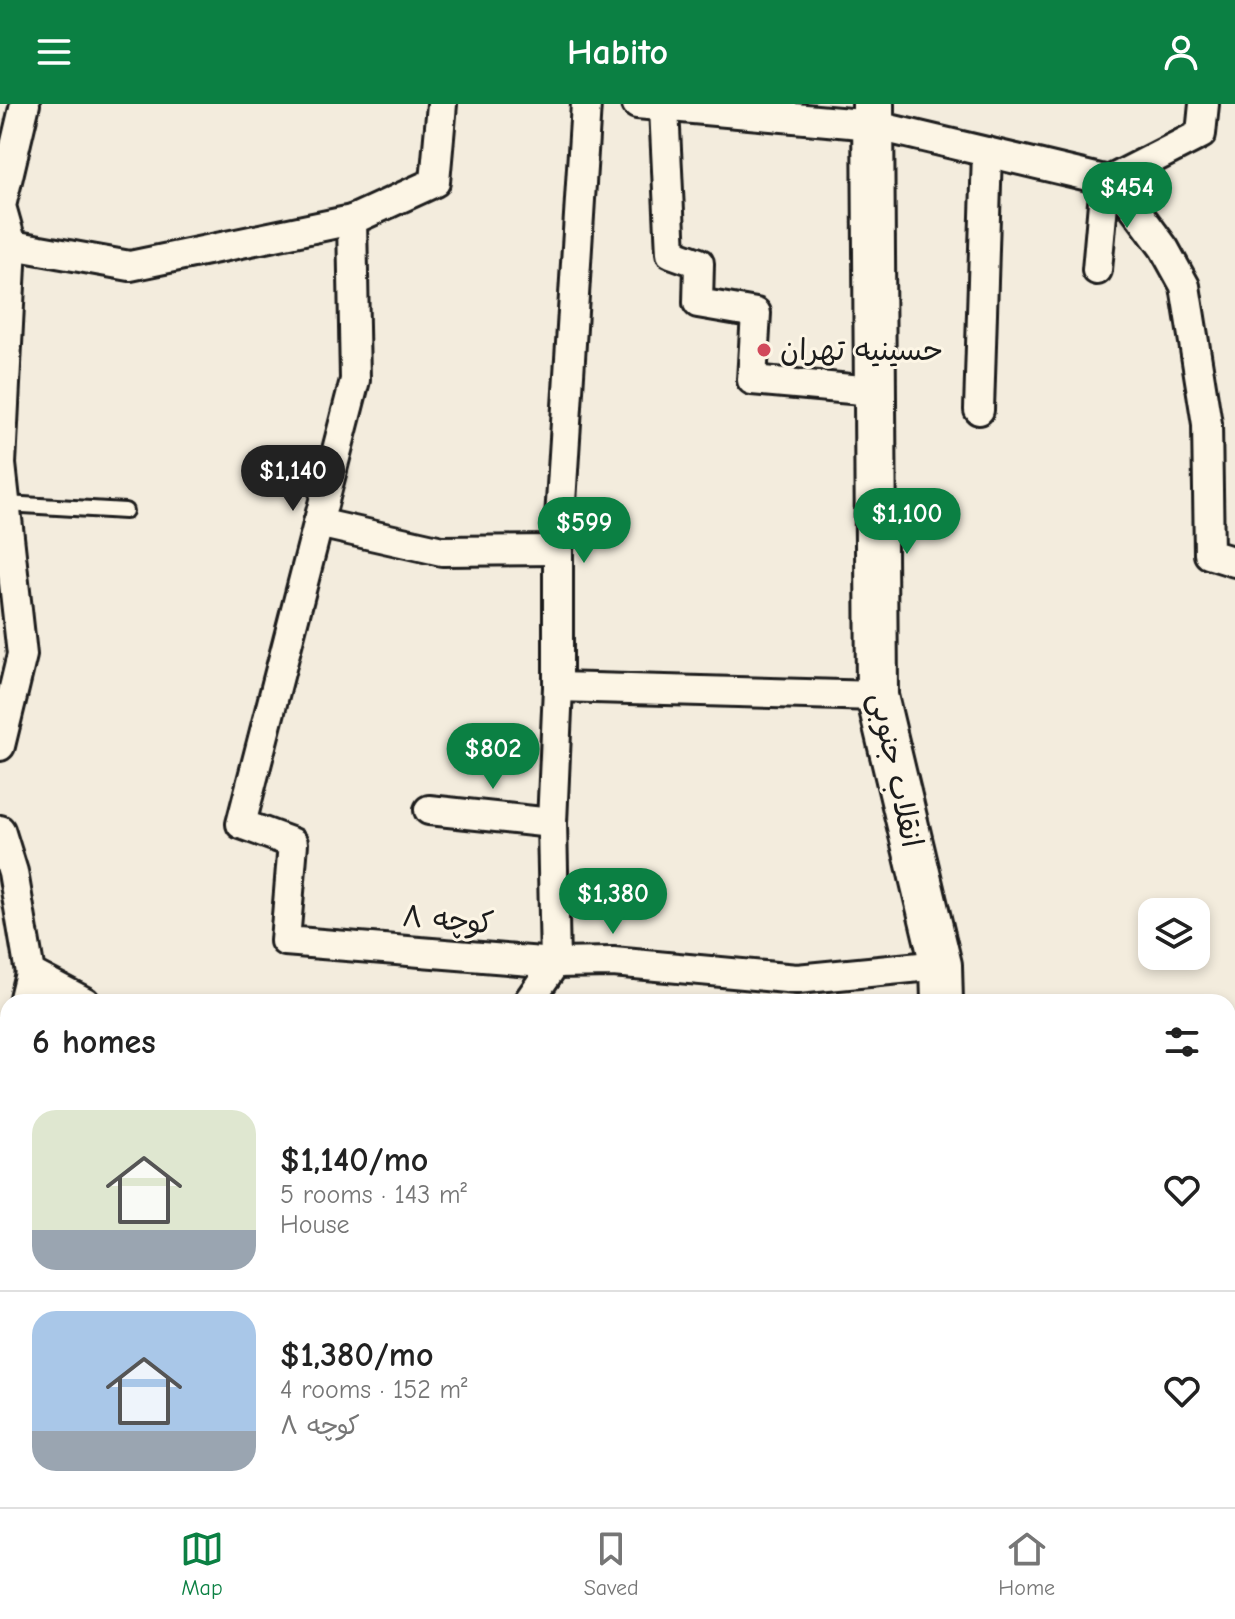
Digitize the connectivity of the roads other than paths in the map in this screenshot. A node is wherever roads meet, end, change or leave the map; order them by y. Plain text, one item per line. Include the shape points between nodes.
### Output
1 (25, 104) edge
2 (442, 104) edge
3 (586, 104) edge
4 (1204, 104) edge
5 (650, 106) edge
6 (873, 114) edge
7 (987, 152) junction
8 (1109, 181) junction
9 (1, 206) edge
10 (352, 220) junction
11 (12, 245) junction
12 (1097, 270) dead end
13 (873, 391) junction
14 (979, 410) dead end
15 (1, 464) edge
16 (6, 504) junction
17 (125, 511) dead end
18 (318, 523) junction
19 (558, 550) junction
20 (1235, 562) edge
21 (558, 687) junction
22 (877, 696) junction
23 (0, 746) edge
24 (429, 810) dead end
25 (552, 823) junction
26 (0, 830) edge
27 (555, 963) junction
28 (30, 973) junction
29 (941, 984) edge
30 (25, 994) edge
31 (70, 994) edge
32 (534, 994) edge

1 - 9 street
2 - 10 street via 435,182
3 - 19 street
4 - 8 street via 1201,134
5 - 6 street
5 - 13 street via 671,253 699,263 698,303 756,313 752,380
6 - 7 street
6 - 13 main road, انقلاب جنوبی
7 - 8 street
7 - 14 street
8 - 12 street
8 - 20 street via 1156,237 1185,286 1207,424 1209,554
9 - 11 street
10 - 11 street via 130,266
10 - 18 street via 355,380
11 - 15 street
13 - 22 main road, انقلاب جنوبی
15 - 16 street
16 - 17 lane
16 - 23 street via 22,655
18 - 19 street via 442,551
18 - 27 street, کوچه ۸ via 241,824 293,843 285,941
19 - 21 street
21 - 22 street
21 - 25 street
22 - 29 main road, انقلاب جنوبی
24 - 25 street
25 - 27 street
26 - 28 street via 13,872
27 - 29 street, کوچه ۸ via 613,962 797,979
27 - 32 street
28 - 30 street
28 - 31 street

